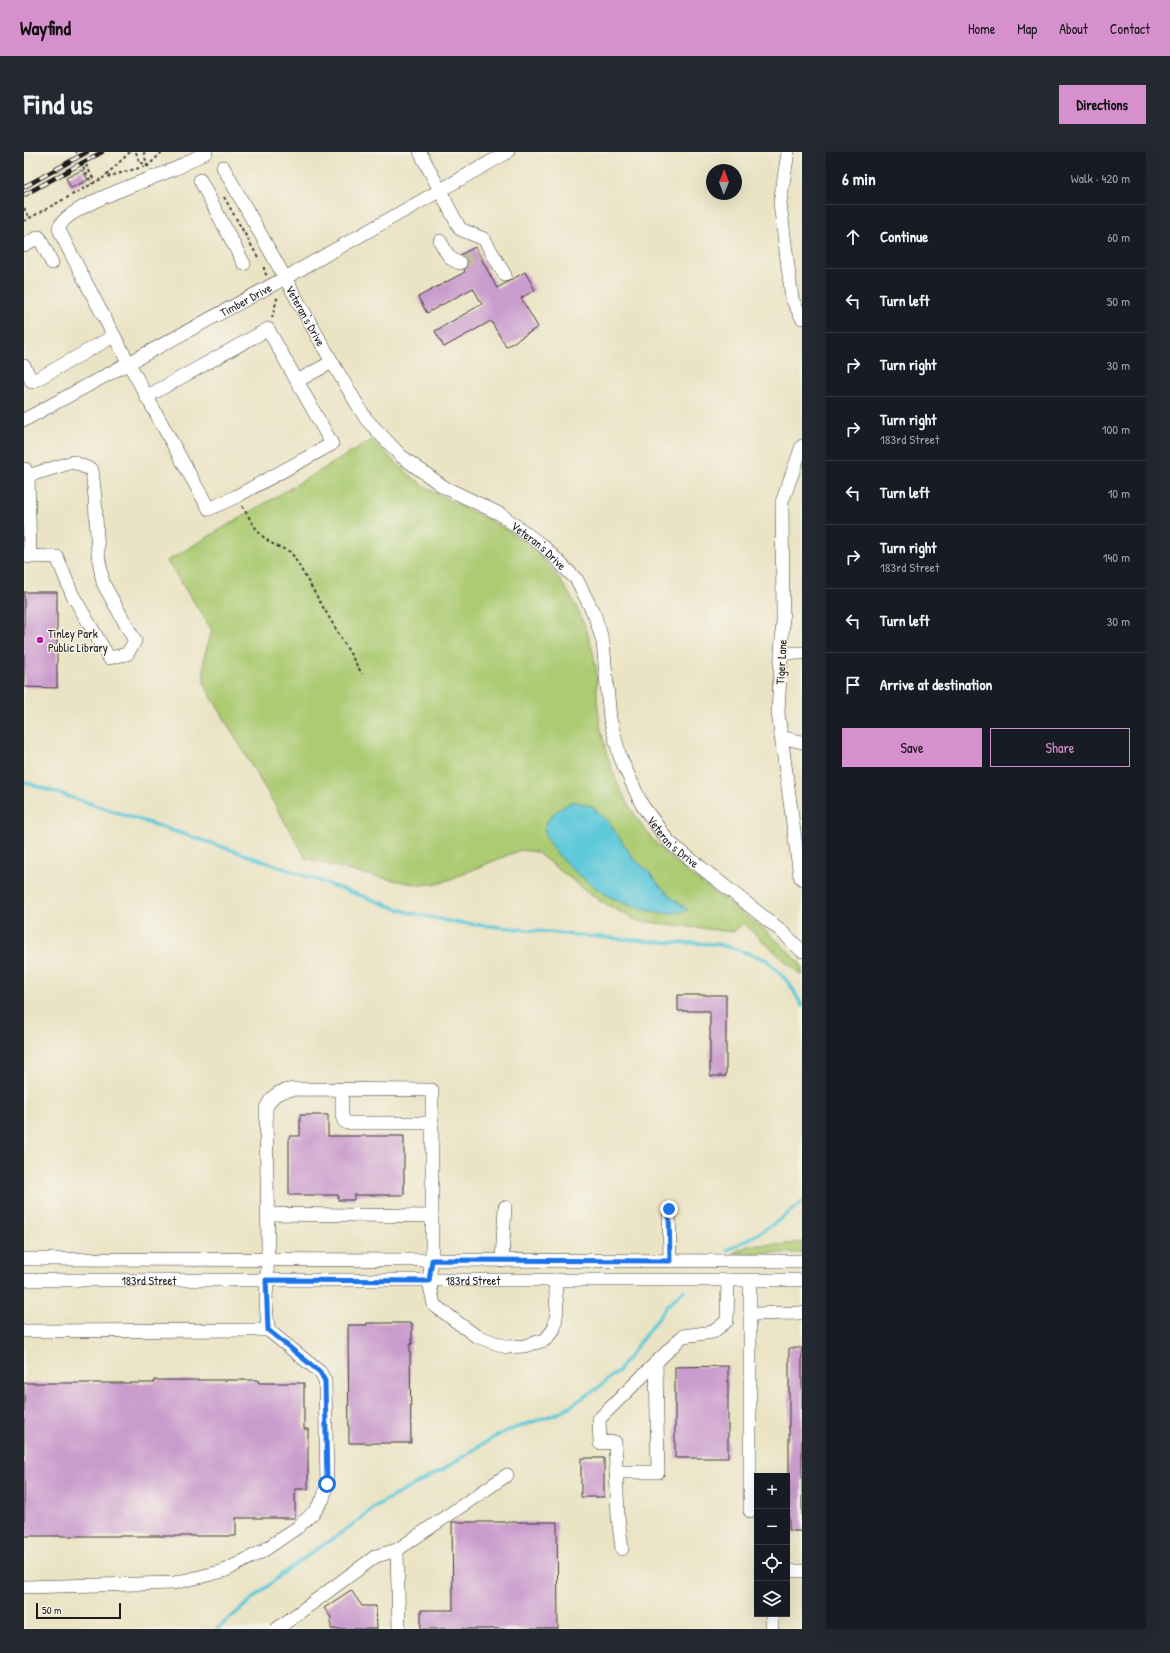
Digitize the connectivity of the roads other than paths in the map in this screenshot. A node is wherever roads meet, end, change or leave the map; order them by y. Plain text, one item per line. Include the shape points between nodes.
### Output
1 (206, 152) edge
2 (420, 152) edge
3 (508, 152) edge
4 (788, 152) edge
5 (223, 168) dead end
6 (200, 180) dead end
7 (440, 189) junction
8 (440, 240) dead end
9 (24, 245) edge
10 (52, 263) dead end
11 (460, 263) dead end
12 (244, 264) dead end
13 (505, 275) dead end
14 (285, 278) junction
15 (802, 318) edge
16 (114, 336) junction
17 (332, 362) junction
18 (128, 363) junction
19 (24, 366) edge
20 (297, 382) junction
21 (146, 397) junction
22 (24, 420) edge
23 (802, 446) edge
24 (25, 473) edge
25 (27, 556) edge
26 (781, 653) junction
27 (802, 653) edge
28 (781, 737) junction
29 (802, 742) edge
30 (802, 880) edge
31 (802, 951) edge
32 (342, 1089) junction
33 (432, 1122) junction
34 (505, 1207) dead end
35 (669, 1209) dead end
36 (268, 1214) junction
37 (432, 1216) junction
38 (24, 1259) edge
39 (267, 1260) junction
40 (432, 1260) junction
41 (502, 1261) junction
42 (670, 1261) junction
43 (802, 1261) edge
44 (24, 1280) edge
45 (266, 1280) junction
46 (555, 1280) junction
47 (728, 1280) junction
48 (802, 1280) edge
49 (429, 1281) junction
50 (750, 1281) junction
51 (802, 1313) edge
52 (750, 1314) junction
53 (268, 1330) junction
54 (24, 1331) edge
55 (656, 1362) junction
56 (616, 1472) junction
57 (507, 1475) dead end
58 (750, 1511) dead end
59 (622, 1549) dead end
60 (397, 1550) junction
61 (790, 1571) edge
62 (802, 1571) edge
63 (24, 1587) edge
64 (772, 1617) edge
65 (277, 1629) edge
66 (399, 1629) edge
67 (772, 1629) edge

1 - 16 street via 179,167 114,191 64,219 59,228
2 - 7 street
3 - 7 street, Timber Drive
4 - 15 street via 780,203 792,298
5 - 14 street, Veteran's Drive
6 - 12 street
7 - 13 street via 460,229 484,239 484,251
7 - 14 street, Timber Drive
8 - 11 street via 453,262
9 - 10 street via 39,237
14 - 17 street, Veteran's Drive
14 - 18 street, Timber Drive
16 - 18 street
16 - 19 street via 32,382
17 - 20 street
17 - 31 street, Veteran's Drive via 366,419 401,456 444,487 500,514 542,546 577,580 595,616 603,642 610,719 620,757 642,805 669,842 779,929
18 - 21 street
18 - 22 street, Timber Drive
20 - 21 street via 268,329
20 - 21 street via 332,444 209,509
23 - 26 street, Tiger Lane via 782,502
24 - 25 street
24 - 25 street via 73,462 92,470 98,554 103,583 135,641 127,654 109,658 72,594 57,557
26 - 27 street
26 - 28 street, Tiger Lane via 778,713
28 - 29 street
28 - 30 street, Tiger Lane
32 - 33 street via 342,1116 347,1123
32 - 33 street via 432,1090
32 - 36 street via 295,1089 280,1091 271,1097 266,1108
33 - 37 street
34 - 41 street
35 - 42 street
36 - 37 street
36 - 39 street
37 - 40 street
38 - 39 street, 183rd Street
39 - 40 street, 183rd Street
39 - 45 street
40 - 41 street, 183rd Street
40 - 49 street
41 - 42 street, 183rd Street
42 - 43 street, 183rd Street
44 - 45 street, 183rd Street
45 - 49 street, 183rd Street
45 - 53 street
46 - 47 street, 183rd Street
46 - 49 street, 183rd Street
46 - 49 street via 557,1311 554,1329 545,1340 524,1346 507,1347 476,1336 434,1305
47 - 50 street, 183rd Street
47 - 55 street via 727,1321 713,1332 683,1336
48 - 50 street, 183rd Street
50 - 52 street
51 - 52 street
52 - 58 street
53 - 54 street
53 - 63 street via 320,1372 325,1381 327,1484 323,1499 315,1511 298,1527 263,1551 224,1571 174,1583
55 - 56 street via 599,1420 600,1443 615,1442
55 - 56 street via 658,1472
56 - 59 street
57 - 60 street
60 - 65 street via 376,1556
60 - 66 street
61 - 62 street
64 - 67 street

